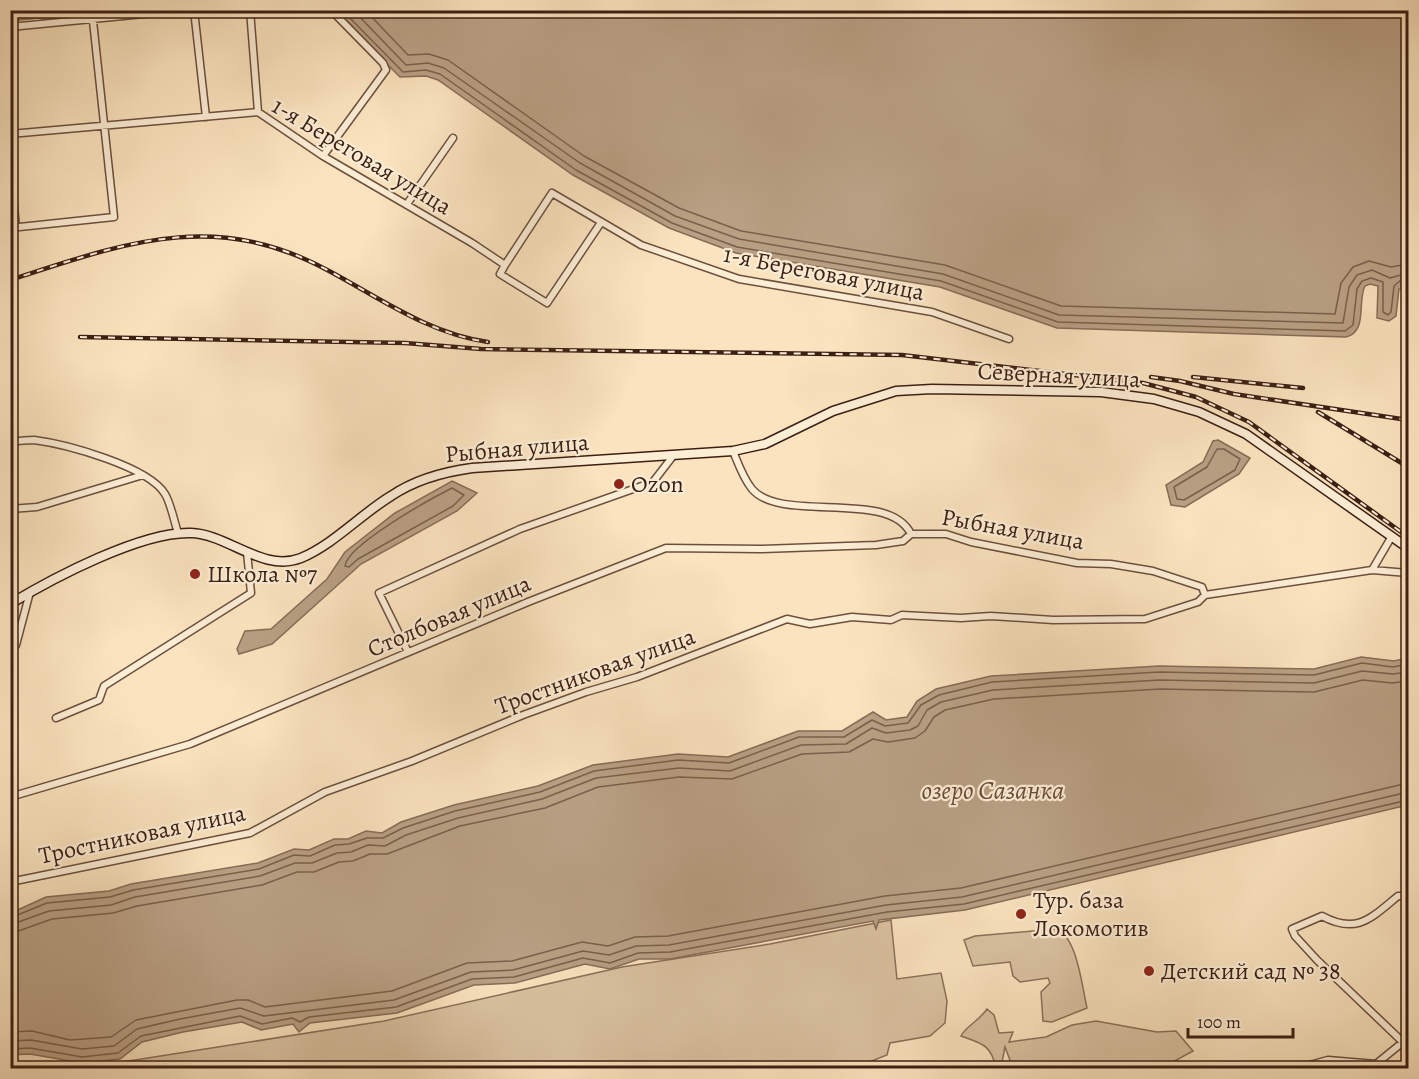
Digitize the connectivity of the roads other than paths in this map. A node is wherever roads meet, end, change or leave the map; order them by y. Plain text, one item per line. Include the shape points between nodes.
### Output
1 (185, 10) edge
2 (194, 10) edge
3 (250, 10) edge
4 (331, 10) edge
5 (93, 21) junction
6 (10, 27) edge
7 (258, 112) junction
8 (206, 117) junction
9 (105, 124) junction
10 (10, 134) edge
11 (453, 138) dead end
12 (323, 156) junction
13 (10, 163) edge
14 (407, 204) junction
15 (600, 224) junction
16 (13, 228) edge
17 (505, 265) junction
18 (1009, 339) dead end
19 (10, 442) edge
20 (733, 451) junction
21 (673, 456) junction
22 (144, 474) junction
23 (10, 509) edge
24 (178, 533) junction
25 (911, 534) junction
26 (1392, 536) junction
27 (1408, 548) edge
28 (247, 552) junction
29 (1372, 570) junction
30 (1408, 573) edge
31 (30, 592) junction
32 (1204, 595) junction
33 (10, 604) edge
34 (10, 651) edge
35 (408, 652) junction
36 (56, 718) dead end
37 (10, 797) edge
38 (10, 882) edge
39 (1408, 896) edge
40 (1406, 1040) edge
41 (1408, 1047) edge
42 (1376, 1067) edge
43 (1299, 1068) edge

1 - 5 street
2 - 8 street
3 - 7 street
4 - 12 street via 386,70
5 - 6 street
5 - 9 street
7 - 8 street, 1-я Береговая улица
7 - 12 street, 1-я Береговая улица
8 - 9 street, 1-я Береговая улица
9 - 10 street, 1-я Береговая улица
9 - 16 street via 114,217
11 - 14 street
12 - 14 street, 1-я Береговая улица
13 - 16 street
14 - 17 street, 1-я Береговая улица
15 - 17 street, 1-я Береговая улица via 552,193
15 - 17 street, 1-я Береговая улица via 547,303 500,274
15 - 18 street, 1-я Береговая улица via 661,254 739,279 932,312
19 - 22 street via 31,440 57,445
20 - 21 street, Рыбная улица
20 - 25 street, Рыбная улица via 752,489 765,499 806,507 876,512 904,525
20 - 26 street, Северная улица via 765,444 833,411 896,391 1101,392 1154,399 1199,412 1246,434
21 - 28 street, Рыбная улица via 442,472 390,496 298,559 273,560
21 - 35 street via 653,482 520,529 379,593
22 - 23 street via 36,507
22 - 24 street via 165,493
24 - 28 street, Рыбная улица via 210,536
24 - 31 street via 61,574
25 - 32 street, Рыбная улица via 946,534 1077,562 1153,571 1202,587
25 - 35 street, Столбовая улица via 903,541 876,545 666,548
26 - 27 street
26 - 29 street
28 - 36 street via 251,593 104,686 99,700
29 - 30 street
29 - 32 street
31 - 33 street
31 - 34 street via 16,645
32 - 38 street, Тростниковая улица via 1198,602 1145,619 902,615 891,620 852,617 810,624 787,619 325,792 250,833
35 - 37 street, Столбовая улица via 190,744
39 - 40 street via 1398,896 1356,925 1339,924 1322,916 1292,929 1317,960
40 - 41 street
40 - 42 street
42 - 43 street via 1328,1060

